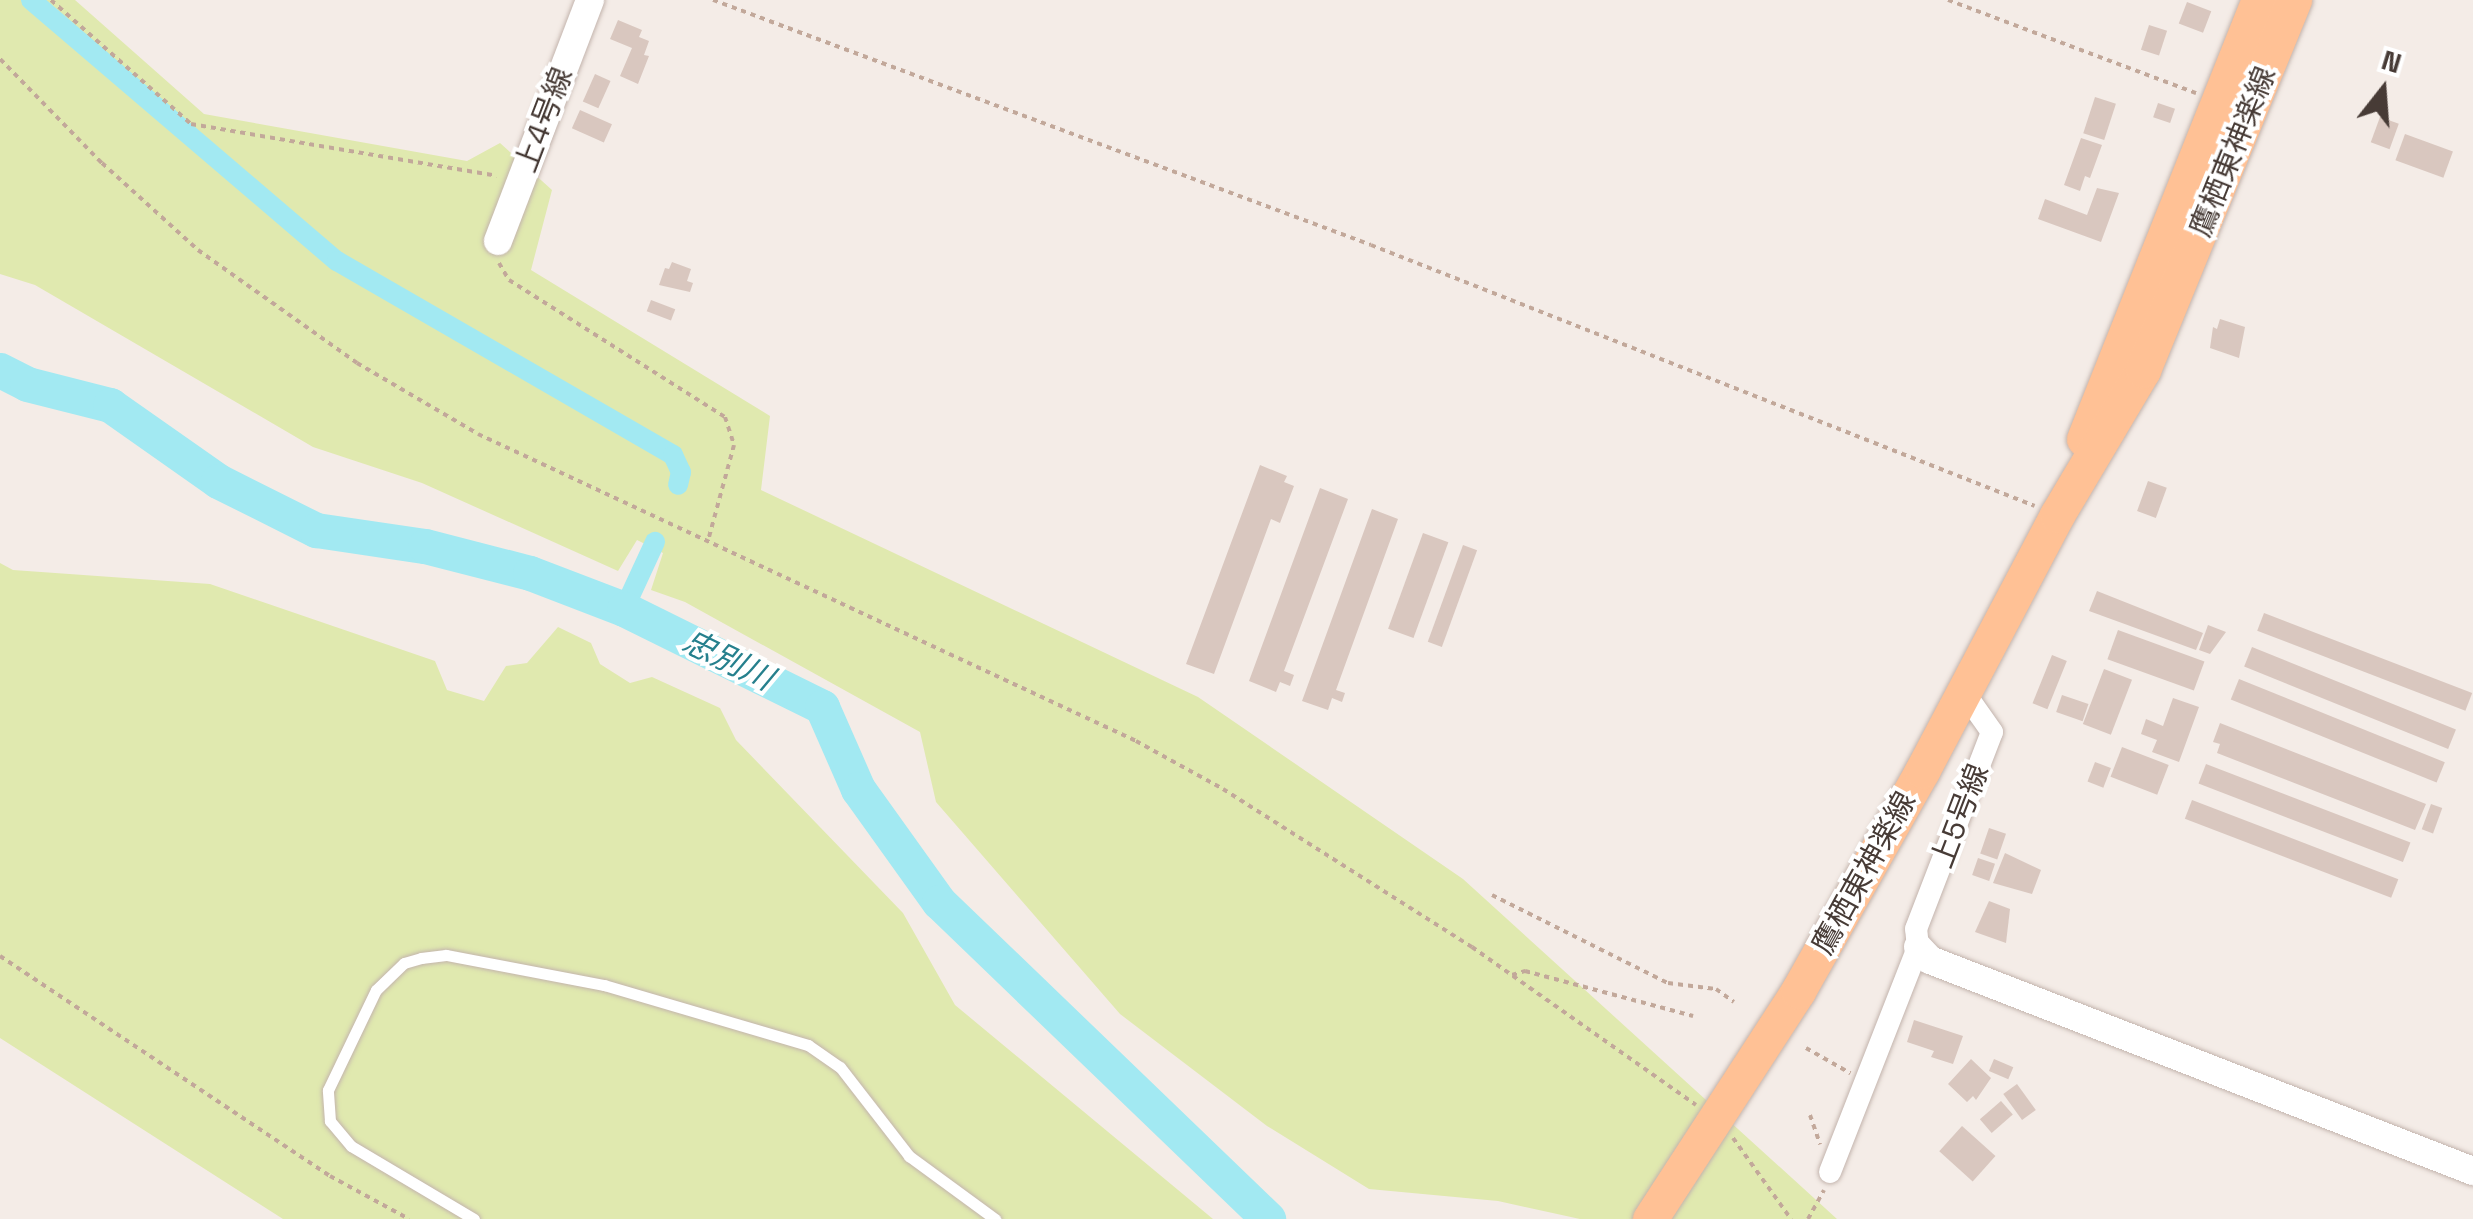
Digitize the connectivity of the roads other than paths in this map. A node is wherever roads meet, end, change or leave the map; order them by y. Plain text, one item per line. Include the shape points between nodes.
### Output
1 (590, 0) edge
2 (2259, 0) edge
3 (2294, 0) edge
4 (498, 240) road end
5 (2057, 515) junction
6 (1964, 691) junction
7 (1918, 947) junction
8 (2473, 1171) edge
9 (1830, 1172) dead end
10 (474, 1219) edge
11 (995, 1219) edge
12 (1650, 1219) edge

1 - 4 street, 上4号線
2 - 5 main road, 鷹栖東神楽線 via 2113,357
3 - 5 main road, 鷹栖東神楽線 via 2144,370
5 - 6 main road, 鷹栖東神楽線
6 - 7 street, 上5号線 via 1992,732 1916,929
6 - 12 main road, 鷹栖東神楽線 via 1798,991
7 - 8 street via 1930,960
7 - 9 street
10 - 11 lane via 351,1146 330,1121 328,1090 376,990 404,963 421,958 446,955 604,985 808,1045 840,1067 909,1156

